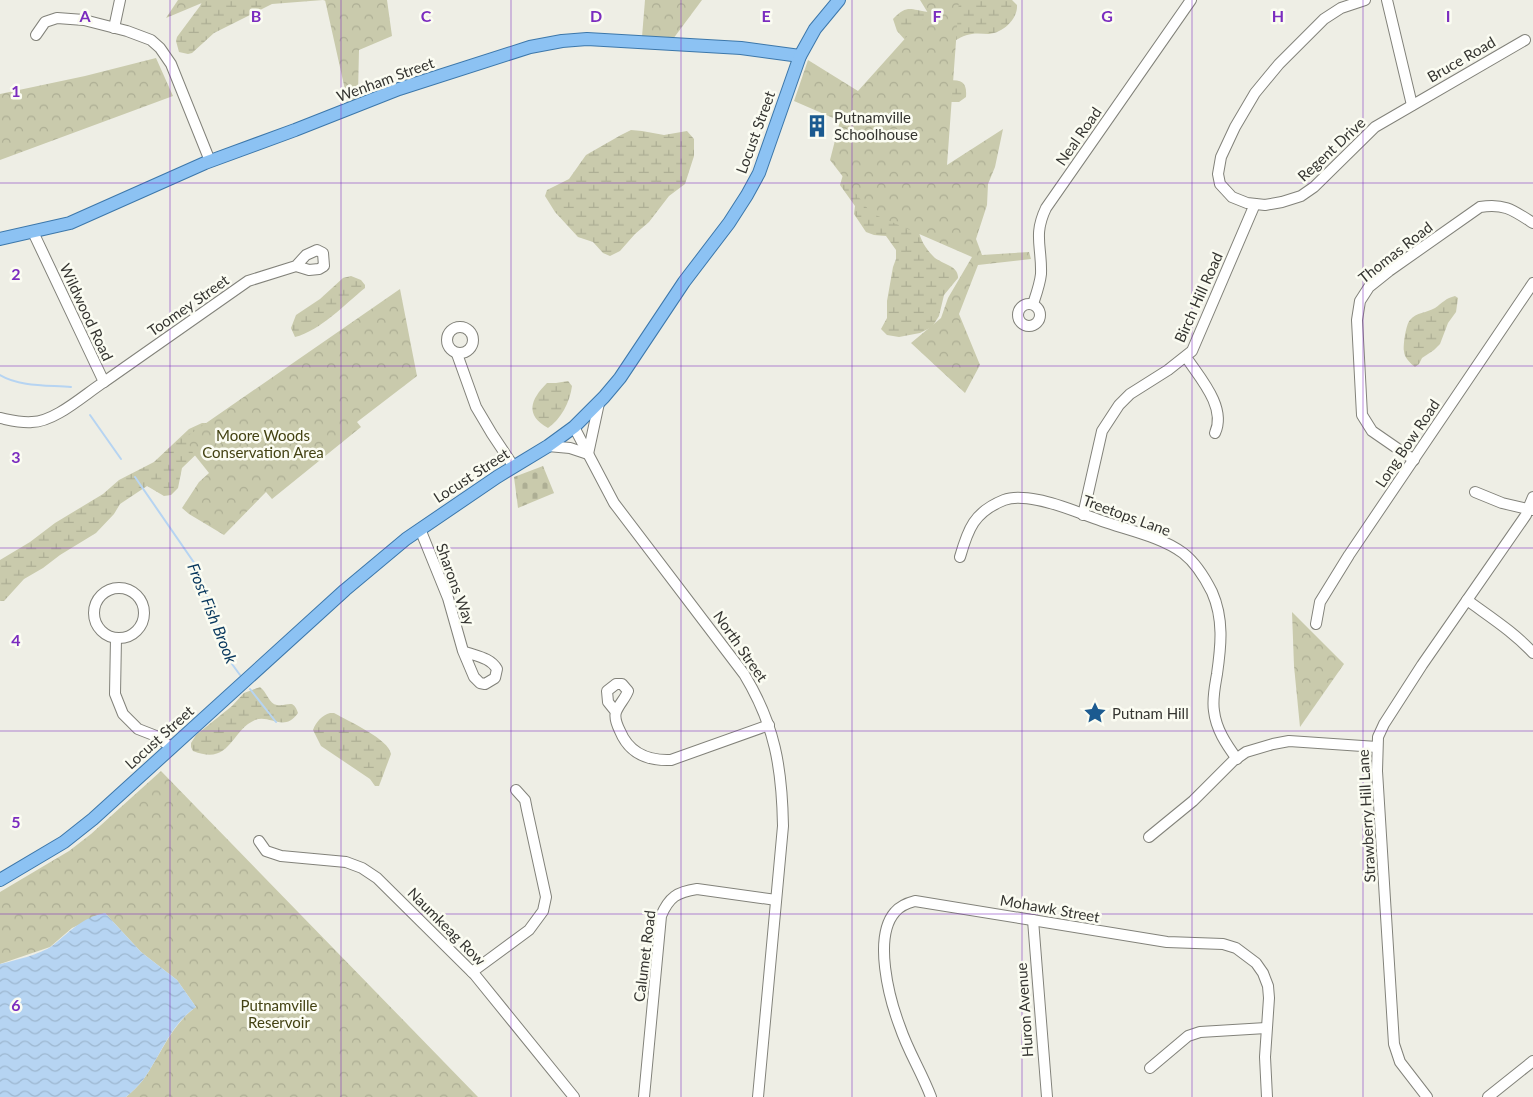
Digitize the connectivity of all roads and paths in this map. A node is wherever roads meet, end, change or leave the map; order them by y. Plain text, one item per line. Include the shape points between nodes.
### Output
1 (120, 0) edge
2 (839, 0) edge
3 (1191, 0) edge
4 (1365, 0) edge
5 (1387, 0) edge
6 (114, 28) junction
7 (36, 34) dead end
8 (1525, 40) dead end
9 (800, 56) junction
10 (1412, 105) junction
11 (210, 161) junction
12 (1255, 204) junction
13 (1533, 223) edge
14 (33, 232) junction
15 (0, 238) edge
16 (296, 266) dead end
17 (1533, 283) edge
18 (1033, 304) dead end
19 (457, 354) dead end
20 (1186, 357) junction
21 (104, 382) junction
22 (599, 403) junction
23 (0, 418) edge
24 (574, 427) junction
25 (1215, 432) dead end
26 (548, 446) junction
27 (588, 454) junction
28 (1414, 460) junction
29 (514, 467) junction
30 (1475, 492) dead end
31 (1533, 497) edge
32 (1531, 510) edge
33 (1083, 515) junction
34 (420, 528) junction
35 (960, 557) dead end
36 (1467, 600) junction
37 (1316, 624) dead end
38 (116, 638) junction
39 (463, 651) dead end
40 (1533, 653) edge
41 (616, 712) dead end
42 (769, 725) junction
43 (1377, 747) junction
44 (172, 748) junction
45 (1237, 759) junction
46 (516, 790) dead end
47 (1149, 837) dead end
48 (259, 842) dead end
49 (0, 880) edge
50 (776, 900) junction
51 (1033, 920) junction
52 (472, 972) junction
53 (1266, 1028) junction
54 (1533, 1061) edge
55 (1150, 1068) dead end
56 (574, 1097) edge
57 (644, 1097) edge
58 (758, 1097) edge
59 (931, 1097) edge
60 (1047, 1097) edge
61 (1267, 1097) edge
62 (1427, 1097) edge
63 (1488, 1097) edge

1 - 6 street
2 - 9 main road, Locust Street via 815,29
3 - 18 street, Neal Road via 1046,208 1038,236 1040,276
4 - 12 street, Regent Drive via 1341,8 1324,19 1264,82 1235,127 1221,156 1220,184 1232,197
5 - 10 street
6 - 7 street via 84,20 57,18 45,22
6 - 11 street via 151,40 166,55
8 - 10 street, Bruce Road
9 - 11 main road, Wenham Street via 741,48 587,39 562,41 530,47 400,89
9 - 22 main road, Locust Street via 759,174 748,195 684,282 620,378
10 - 12 street, Regent Drive via 1375,127 1301,196 1265,205
11 - 14 main road, Wenham Street via 70,224
12 - 20 street, Birch Hill Road via 1199,337
13 - 28 street, Thomas Road via 1507,207 1480,207 1369,287 1360,301 1362,415 1372,431
14 - 15 main road, Wenham Street
14 - 21 street, Wildwood Road
16 - 21 street, Toomey Street via 248,281
17 - 28 street, Long Bow Road
19 - 29 street via 476,407
20 - 25 street via 1215,405 1218,423
20 - 33 street, Birch Hill Road via 1130,394 1110,417 1102,431
21 - 23 street, Wildwood Road via 47,419 34,422
22 - 24 main road, Locust Street
22 - 27 street
24 - 26 main road, Locust Street
24 - 27 street, North Street
26 - 27 street
26 - 29 main road, Locust Street
27 - 42 street, North Street via 614,503 744,674
28 - 37 street, Long Bow Road via 1320,602
29 - 34 main road, Locust Street
30 - 32 street
31 - 32 street, Strawberry Hill Lane
32 - 36 street, Strawberry Hill Lane
33 - 35 street, Treetops Lane via 1039,500 1005,500 980,515 972,524
33 - 45 street, Treetops Lane via 1176,548 1203,576 1216,600 1221,629 1214,714 1224,740
34 - 39 street, Sharons Way via 448,598
34 - 44 main road, Locust Street via 345,590
36 - 40 street
36 - 43 street, Strawberry Hill Lane via 1384,724
38 - 38 street via 136,631 144,612 135,593 120,587 104,592 94,606 96,623 101,630
38 - 44 street via 115,694 123,714 138,729 156,736
41 - 42 street via 616,724 628,746 648,758 660,760 671,760
42 - 50 street, North Street via 782,787 783,826
43 - 45 street via 1289,741 1246,752
43 - 62 street, Strawberry Hill Lane via 1394,1044 1400,1062
44 - 49 main road, Locust Street via 81,829
45 - 47 street
46 - 52 street via 525,800 546,896 544,912 529,930
48 - 52 street, Naumkeag Row via 266,851 281,856 346,862 362,868 377,878
50 - 57 street, Calumet Road via 697,889 685,891 666,903 661,916
50 - 58 street, North Street
51 - 53 street, Mohawk Street via 1167,942 1223,944 1236,948 1256,963 1268,986
51 - 59 street, Mohawk Street via 915,901 903,905 889,921 885,933 889,993 900,1028
51 - 60 street, Huron Avenue
52 - 56 street, Naumkeag Row
53 - 55 street via 1200,1032 1188,1036
53 - 61 street, Mohawk Street
54 - 63 street

